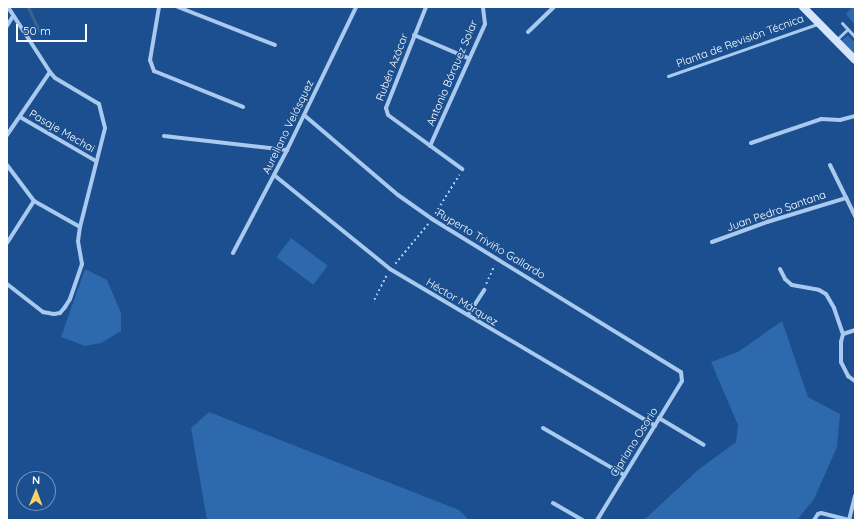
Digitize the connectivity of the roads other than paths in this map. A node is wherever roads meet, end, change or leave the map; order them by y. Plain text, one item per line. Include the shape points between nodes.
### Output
1 (8, 7) edge
2 (159, 7) edge
3 (178, 7) edge
4 (356, 7) edge
5 (426, 7) edge
6 (483, 7) edge
7 (554, 7) edge
8 (803, 7) edge
9 (13, 16) junction
10 (818, 23) junction
11 (842, 23) dead end
12 (7, 26) edge
13 (848, 29) junction
14 (528, 32) dead end
15 (414, 35) junction
16 (855, 37) edge
17 (836, 41) junction
18 (275, 45) dead end
19 (468, 58) junction
20 (855, 60) edge
21 (50, 72) junction
22 (668, 76) dead end
23 (242, 107) dead end
24 (304, 115) junction
25 (855, 116) edge
26 (20, 117) junction
27 (7, 136) edge
28 (164, 136) dead end
29 (751, 143) dead end
30 (430, 146) junction
31 (287, 150) junction
32 (96, 161) junction
33 (7, 165) edge
34 (830, 165) dead end
35 (462, 169) road end
36 (274, 175) junction
37 (846, 198) junction
38 (34, 201) junction
39 (855, 216) edge
40 (80, 228) junction
41 (712, 242) dead end
42 (7, 243) edge
43 (233, 253) dead end
44 (780, 269) dead end
45 (7, 284) edge
46 (484, 290) road end
47 (468, 315) junction
48 (855, 330) edge
49 (844, 334) junction
50 (681, 372) joint
51 (855, 381) edge
52 (659, 418) junction
53 (655, 426) junction
54 (543, 428) dead end
55 (704, 445) dead end
56 (624, 475) junction
57 (855, 496) edge
58 (553, 503) dead end
59 (583, 520) edge
60 (597, 520) edge
61 (814, 520) edge
62 (849, 520) edge

1 - 9 street
2 - 23 street via 150,60 154,71
3 - 18 street
4 - 24 street, Aureliano Velásquez
5 - 15 street, Rubén Azócar
6 - 19 street, Antonio Bórquez Solar via 484,24
7 - 14 street
8 - 10 street
9 - 12 street
9 - 21 street
10 - 17 street
10 - 22 lane, Planta de Revisión Técnica
11 - 13 lane
13 - 16 lane
13 - 17 lane
15 - 19 street
15 - 30 street, Rubén Azócar via 386,108 388,115
17 - 20 street
19 - 30 street, Antonio Bórquez Solar
21 - 26 street
21 - 32 street via 55,78 99,104 105,128
24 - 31 street, Aureliano Velásquez
24 - 50 street, Ruperto Triviño Gallardo via 398,195 432,219
25 - 29 street via 840,120 821,119
26 - 27 street
26 - 32 street, Pasaje Mechai
28 - 31 street
30 - 35 street, Rubén Azócar
31 - 36 street, Aureliano Velásquez
32 - 40 street
33 - 38 street
34 - 37 street
36 - 43 street, Aureliano Velásquez
36 - 47 street, Héctor Márquez via 390,269
37 - 39 street
37 - 41 street, Juan Pedro Santana
38 - 40 street
38 - 42 street
40 - 45 street via 78,241 82,264 70,299 60,313 43,312
44 - 49 street via 792,285 819,290 826,294
46 - 47 street
47 - 53 street, Héctor Márquez
48 - 49 street
49 - 51 street via 840,342 841,362 848,376
50 - 52 street, Cipriano Osorio via 682,381
52 - 53 street, Cipriano Osorio
52 - 55 street
53 - 56 street, Cipriano Osorio
54 - 56 street
56 - 60 street, Cipriano Osorio
57 - 62 street
58 - 59 street
61 - 62 street via 821,513

